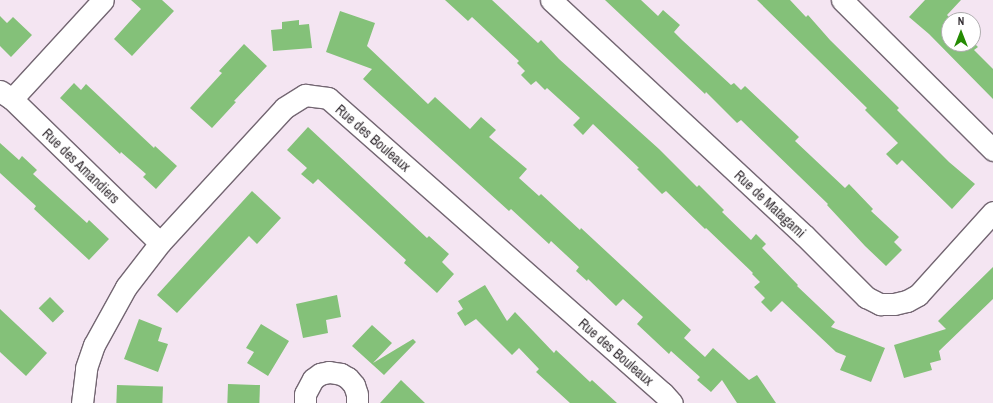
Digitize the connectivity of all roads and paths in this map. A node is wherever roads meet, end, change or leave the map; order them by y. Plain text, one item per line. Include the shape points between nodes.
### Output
1 (103, 0) edge
2 (550, 0) edge
3 (842, 0) edge
4 (6, 95) edge
5 (993, 150) edge
6 (993, 212) edge
7 (160, 243) junction
8 (82, 403) edge
9 (305, 403) edge
10 (357, 403) edge
11 (672, 403) edge

1 - 4 street
2 - 6 street, Rue de Matagami via 798,230 866,297 880,304 907,301 918,295
3 - 5 street
4 - 7 street, Rue des Amandiers
7 - 8 street, Rue des Bouleaux via 126,287 94,345 86,368
7 - 11 street, Rue des Bouleaux via 284,108 305,95 328,98
9 - 10 street via 305,394 313,379 329,372 348,378 354,385

